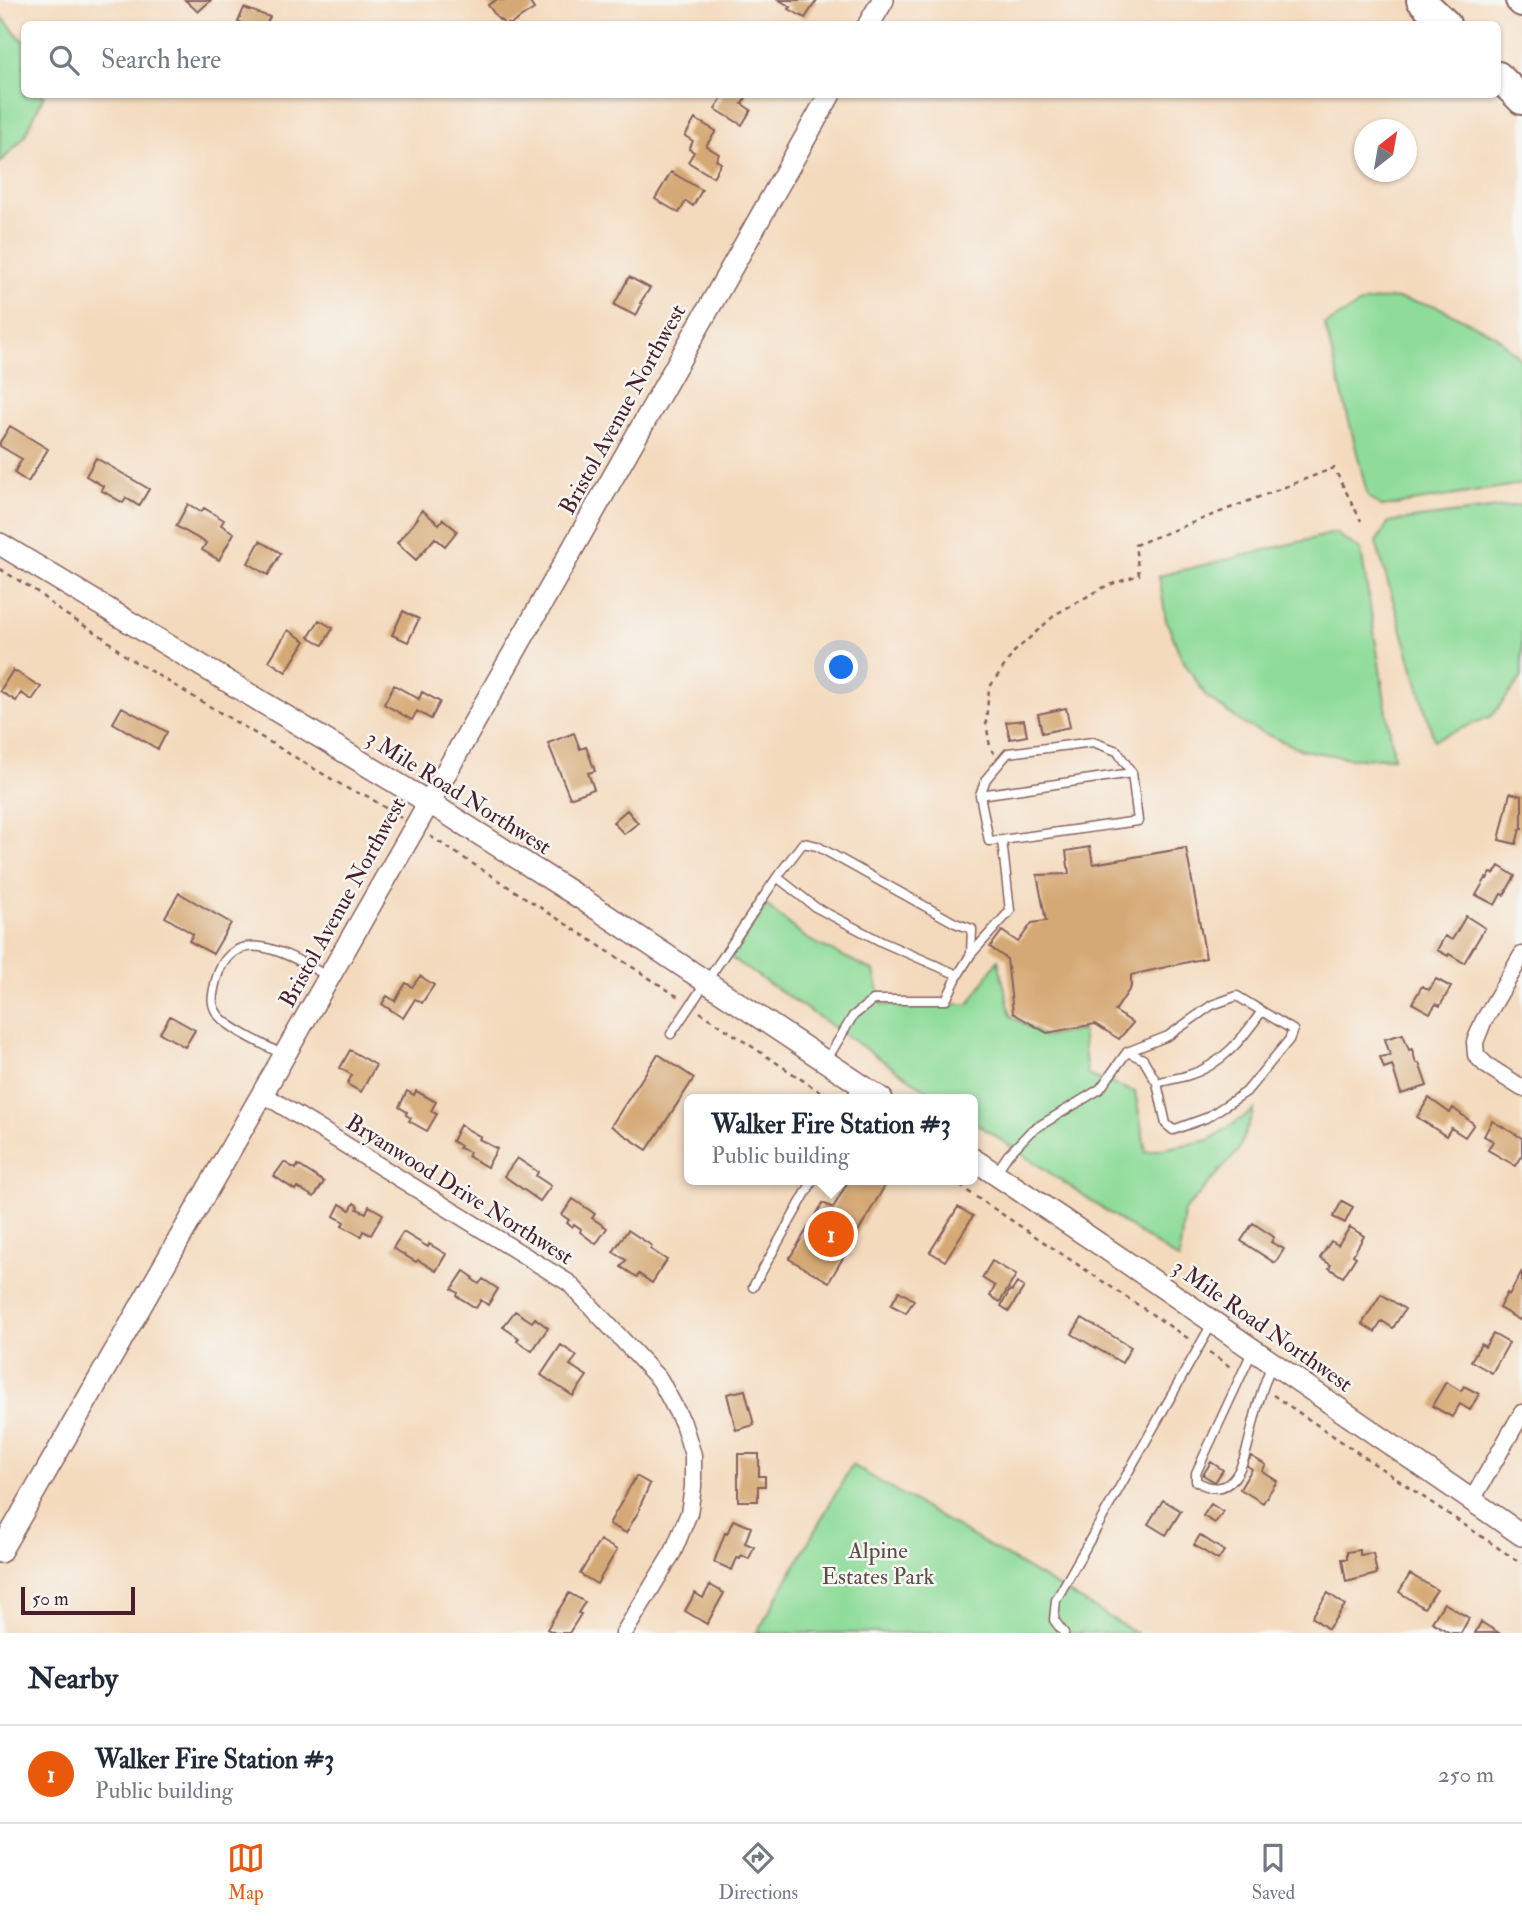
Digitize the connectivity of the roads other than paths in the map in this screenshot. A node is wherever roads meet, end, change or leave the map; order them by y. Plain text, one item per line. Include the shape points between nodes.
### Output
1 (883, 0) edge
2 (1421, 0) edge
3 (871, 21) edge
4 (1443, 21) edge
5 (1501, 80) edge
6 (828, 98) edge
7 (1522, 100) edge
8 (0, 544) edge
9 (1132, 773) junction
10 (980, 795) junction
11 (428, 803) junction
12 (1002, 840) junction
13 (777, 877) junction
14 (971, 954) junction
15 (1522, 955) edge
16 (958, 975) junction
17 (330, 978) junction
18 (706, 983) junction
19 (1262, 1011) junction
20 (671, 1034) dead end
21 (1127, 1052) junction
22 (285, 1056) junction
23 (826, 1061) junction
24 (1157, 1083) junction
25 (1522, 1087) edge
26 (854, 1091) edge
27 (263, 1094) junction
28 (978, 1162) edge
29 (995, 1174) junction
30 (810, 1185) edge
31 (753, 1287) dead end
32 (1213, 1322) junction
33 (1253, 1350) junction
34 (1272, 1364) junction
35 (1522, 1413) edge
36 (1472, 1500) junction
37 (1522, 1535) edge
38 (0, 1552) edge
39 (624, 1633) edge
40 (1063, 1633) edge

1 - 3 main road
2 - 4 highway
5 - 7 highway
6 - 11 main road, Bristol Avenue Northwest
8 - 11 main road, 3 Mile Road Northwest
9 - 10 lane
9 - 10 lane via 1117,751 1093,742 1008,753 986,779
9 - 12 lane via 1138,821
10 - 12 lane via 989,841
11 - 17 main road, Bristol Avenue Northwest
11 - 18 main road, 3 Mile Road Northwest
12 - 14 lane via 1010,911
13 - 14 lane via 803,843 817,846 972,929
13 - 16 lane via 815,907
13 - 18 lane
14 - 16 lane
15 - 25 street via 1475,1042 1476,1055 1486,1065
16 - 23 lane via 946,1000 873,1000 853,1016
17 - 22 main road, Bristol Avenue Northwest
17 - 22 lane via 266,947 241,947 226,958 212,996 213,1007 228,1024
18 - 20 lane
18 - 23 main road, 3 Mile Road Northwest
19 - 21 lane via 1237,996 1212,1005 1168,1037
19 - 24 lane via 1226,1056 1192,1074
19 - 24 lane via 1293,1030 1245,1092 1206,1118 1173,1130 1166,1125
21 - 24 lane via 1143,1059
21 - 29 lane via 1100,1089 1031,1131
22 - 27 main road, Bristol Avenue Northwest
23 - 26 main road, 3 Mile Road Northwest
27 - 38 main road, Bristol Avenue Northwest
27 - 39 street, Bryanwood Drive Northwest via 569,1283 660,1380 683,1423 693,1455 693,1488 689,1513 673,1552
28 - 29 main road, 3 Mile Road Northwest
29 - 32 main road, 3 Mile Road Northwest
30 - 31 lane
32 - 33 main road, 3 Mile Road Northwest
32 - 40 lane via 1056,1600 1054,1620
33 - 34 main road, 3 Mile Road Northwest
33 - 34 lane via 1196,1481 1213,1488 1236,1477
34 - 36 main road, 3 Mile Road Northwest
35 - 36 street
36 - 37 main road, 3 Mile Road Northwest

